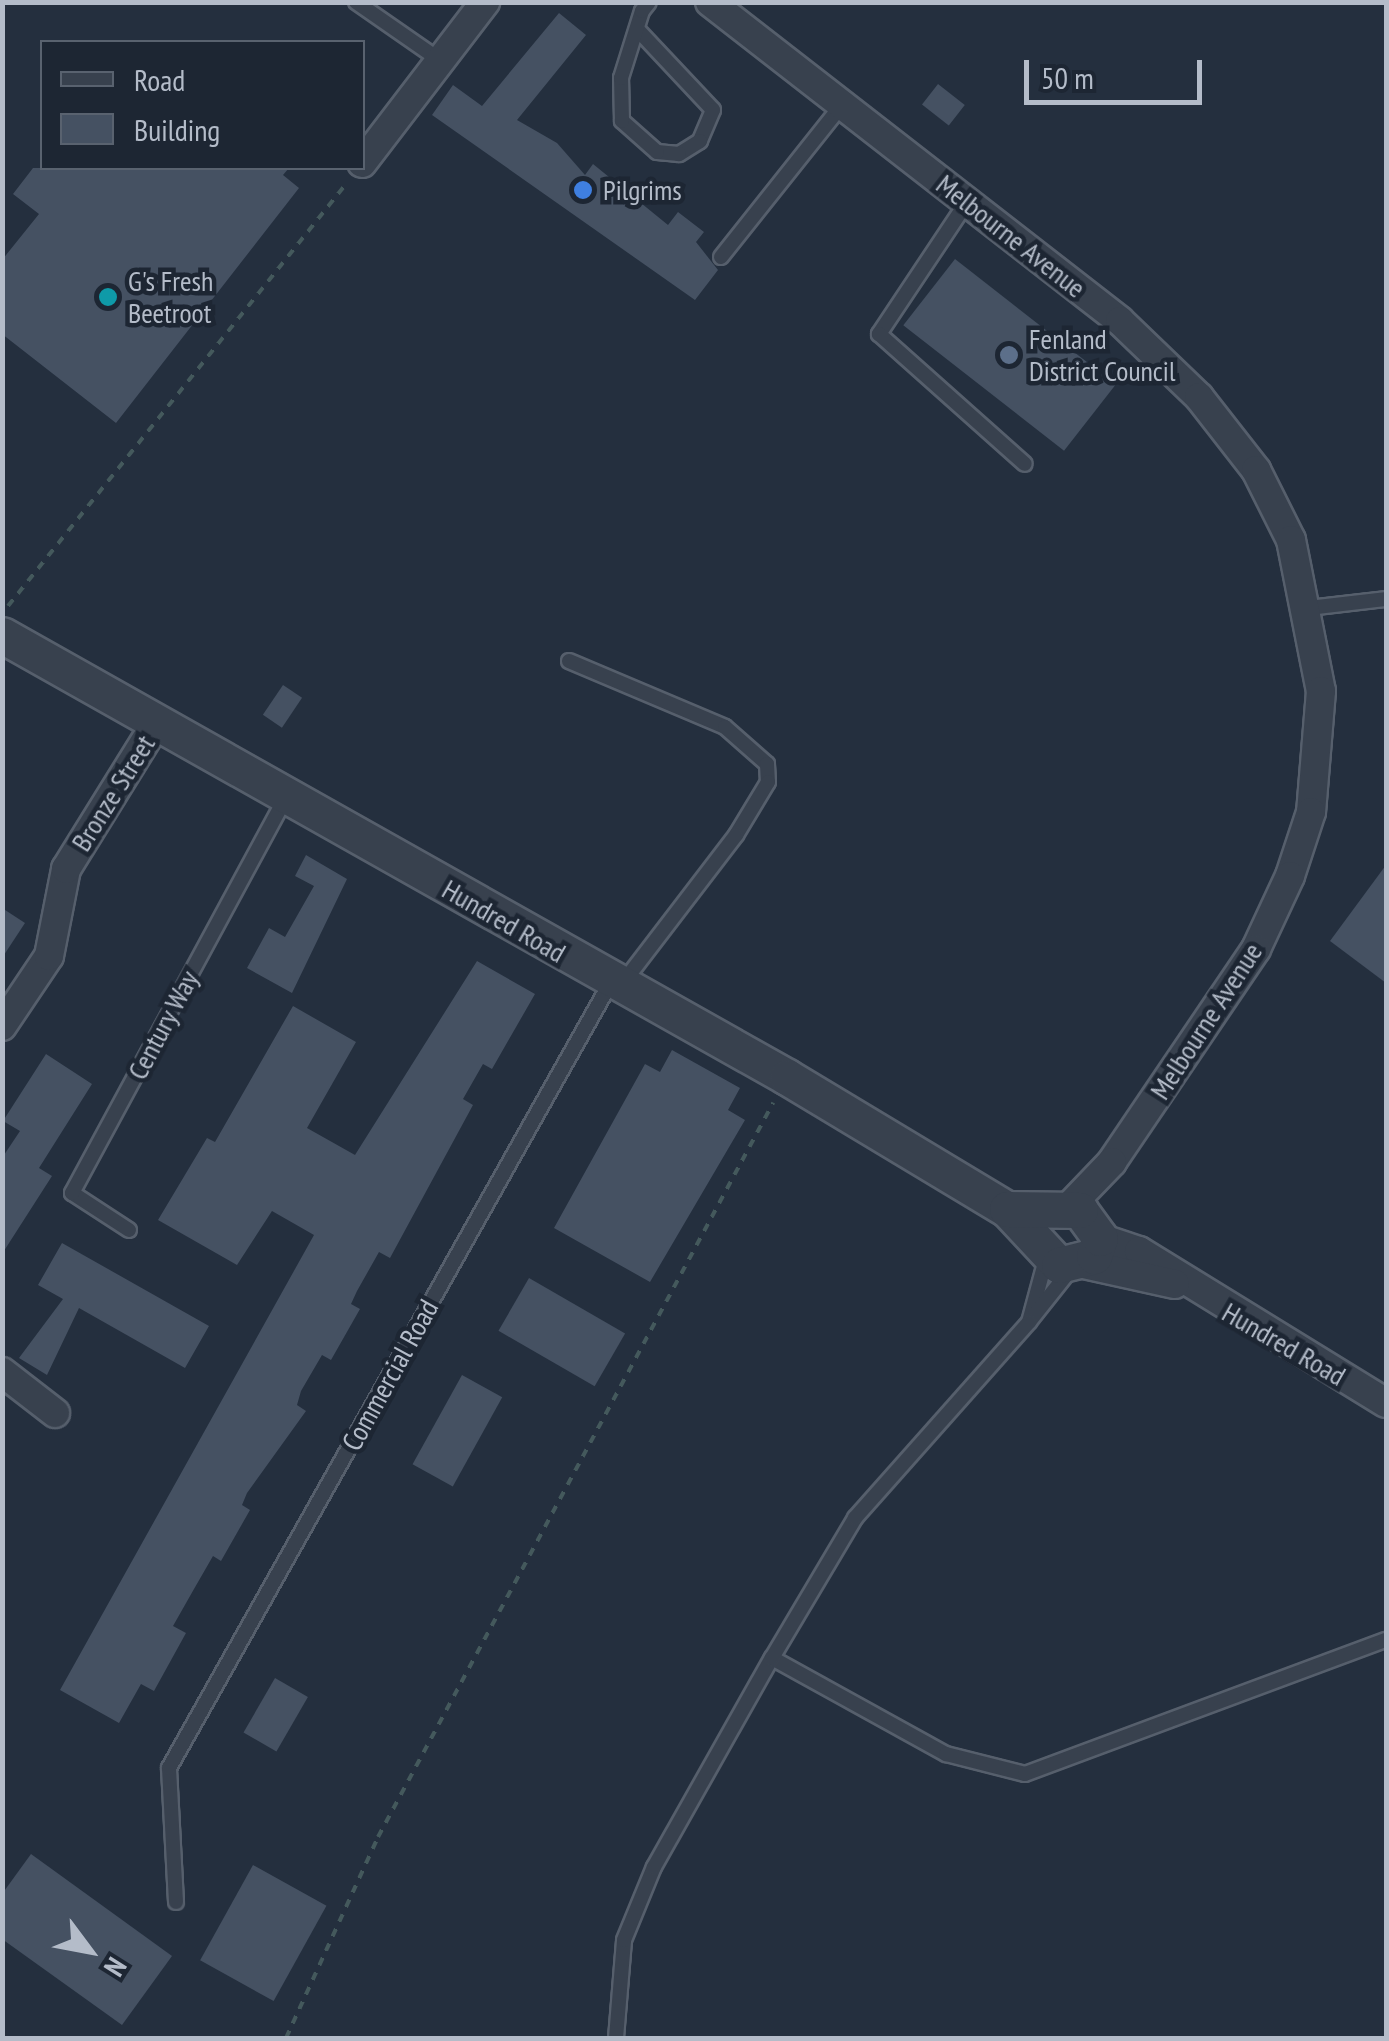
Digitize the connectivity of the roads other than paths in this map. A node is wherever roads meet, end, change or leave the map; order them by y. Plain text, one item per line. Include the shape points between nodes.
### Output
1 (356, 2) edge
2 (486, 2) edge
3 (650, 2) edge
4 (710, 2) edge
5 (637, 29) junction
6 (441, 60) junction
7 (842, 105) junction
8 (365, 157) edge
9 (966, 202) junction
10 (721, 257) dead end
11 (1025, 464) dead end
12 (1386, 599) edge
13 (1310, 608) junction
14 (2, 635) edge
15 (570, 661) dead end
16 (156, 724) junction
17 (286, 796) junction
18 (615, 985) junction
19 (2, 1026) edge
20 (129, 1230) dead end
21 (1069, 1239) junction
22 (1030, 1322) junction
23 (2, 1372) edge
24 (1386, 1403) edge
25 (55, 1413) dead end
26 (1386, 1640) edge
27 (772, 1658) junction
28 (176, 1902) dead end
29 (616, 2038) edge

1 - 6 lane
2 - 6 street
3 - 5 lane
4 - 7 street, Melbourne Avenue
5 - 5 lane via 713,110 700,141 679,154 657,152 622,120 618,96
6 - 8 street
7 - 9 street, Melbourne Avenue
7 - 10 lane
9 - 11 lane via 879,334
9 - 13 street, Melbourne Avenue via 1120,322 1199,398 1256,470 1291,540
12 - 13 lane
13 - 21 street, Melbourne Avenue via 1318,756 1290,876 1256,948 1112,1162
14 - 16 street, Hundred Road
15 - 18 lane, Commercial Road via 725,727 767,764 768,782 736,836
16 - 17 street, Hundred Road
16 - 19 street, Bronze Street via 66,869 49,956
17 - 18 street, Hundred Road
17 - 20 lane, Century Way via 72,1194
18 - 21 street, Hundred Road
18 - 28 lane, Commercial Road via 168,1768
21 - 22 lane
21 - 22 lane
21 - 24 street, Hundred Road via 1138,1251 1182,1285
22 - 27 lane via 856,1518
23 - 25 street
26 - 27 lane via 1025,1774 946,1754
27 - 29 lane via 654,1868 624,1940

